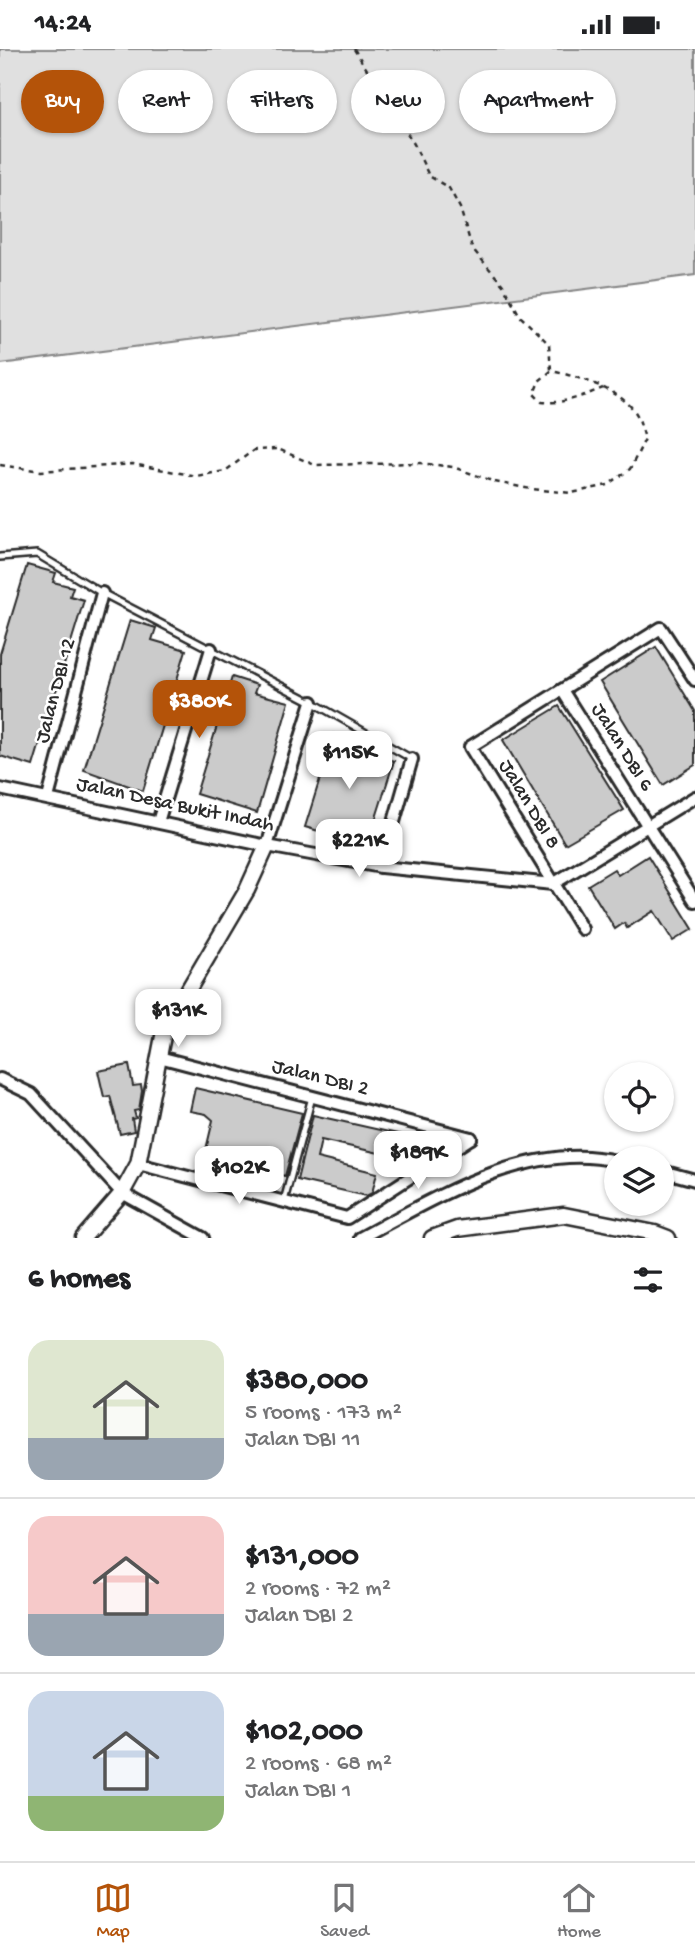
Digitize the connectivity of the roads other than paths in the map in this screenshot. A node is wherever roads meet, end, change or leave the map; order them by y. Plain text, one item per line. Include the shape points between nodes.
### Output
1 (0, 557) edge
2 (102, 593) junction
3 (211, 649) junction
4 (695, 680) edge
5 (562, 690) junction
6 (312, 702) junction
7 (412, 759) joint
8 (0, 789) edge
9 (695, 797) edge
10 (48, 798) junction
11 (158, 823) junction
12 (648, 826) junction
13 (267, 846) junction
14 (381, 867) junction
15 (554, 884) junction
16 (695, 901) edge
17 (582, 929) dead end
18 (159, 1057) junction
19 (0, 1079) edge
20 (312, 1097) junction
21 (604, 1159) edge
22 (138, 1164) junction
23 (674, 1174) edge
24 (695, 1180) edge
25 (122, 1193) junction
26 (284, 1201) junction
27 (83, 1238) edge
28 (203, 1238) edge
29 (360, 1238) edge
30 (432, 1238) edge
31 (668, 1238) edge

1 - 2 lane via 37,554
2 - 3 lane
2 - 10 street, Jalan DBI 12
3 - 6 lane
3 - 11 street
4 - 5 street via 662,628
5 - 12 street, Jalan DBI 6
5 - 15 street, Jalan DBI 8 via 470,747
6 - 7 lane
6 - 13 street
7 - 14 street
8 - 10 street, Jalan Desa Bukit Indah
9 - 12 street
10 - 11 street, Jalan Desa Bukit Indah
11 - 13 street, Jalan Desa Bukit Indah
12 - 15 street
12 - 16 street, Jalan DBI 6
13 - 14 street, Jalan Desa Bukit Indah
13 - 18 street via 247,890 164,1031
14 - 15 street, Jalan Desa Bukit Indah
15 - 17 street, Jalan DBI 8
18 - 20 street, Jalan DBI 2
18 - 22 street
19 - 25 street via 31,1094
20 - 26 lane
20 - 26 street, Jalan DBI 2 via 471,1137 347,1218
21 - 29 street via 553,1157 511,1167 432,1200
22 - 25 street
22 - 26 street
23 - 24 street
25 - 27 street
25 - 28 street
30 - 31 street via 457,1229 564,1215

